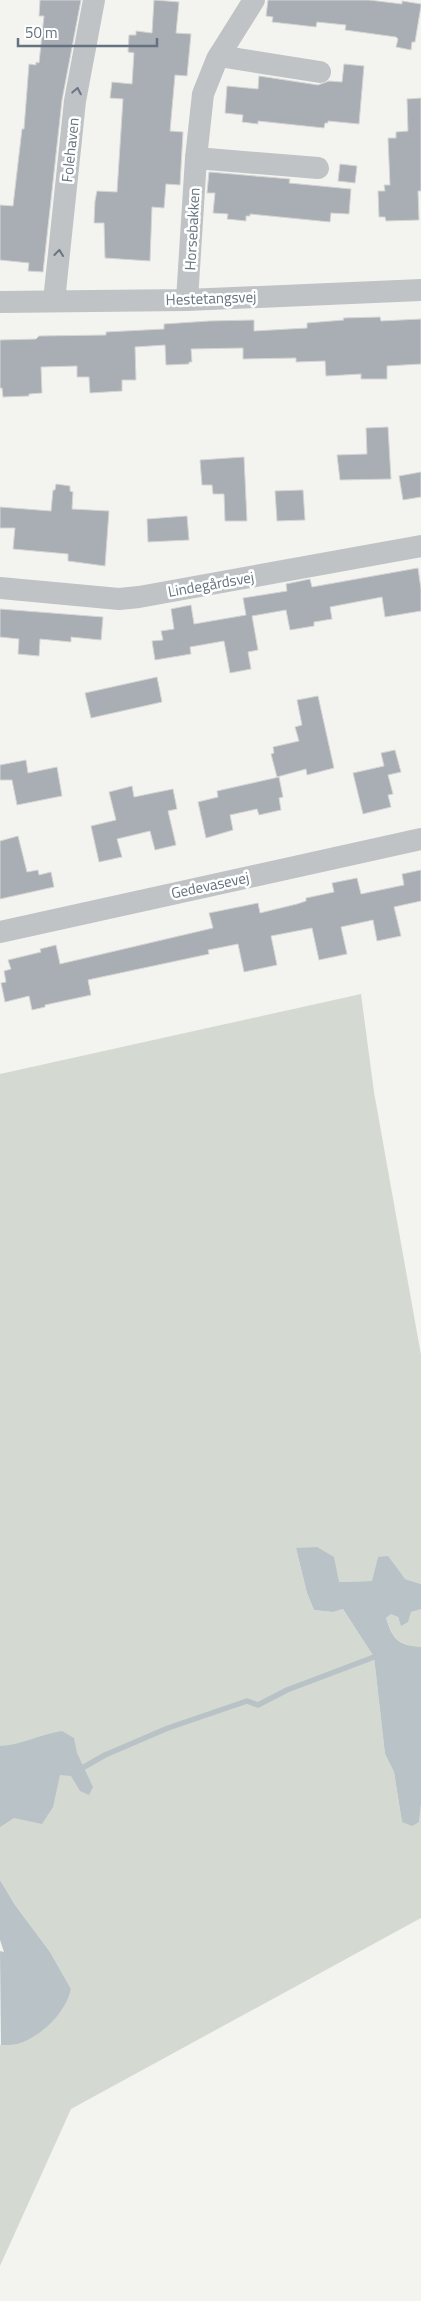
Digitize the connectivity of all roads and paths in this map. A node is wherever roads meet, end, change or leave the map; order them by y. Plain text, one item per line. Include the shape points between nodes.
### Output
1 (94, 0) edge
2 (254, 0) edge
3 (219, 56) junction
4 (320, 72) dead end
5 (196, 158) junction
6 (318, 168) dead end
7 (421, 290) edge
8 (188, 300) junction
9 (54, 301) junction
10 (0, 302) edge
11 (421, 546) edge
12 (0, 588) edge
13 (421, 839) edge
14 (0, 932) edge

9 -> 1 street, Folehaven via 75,101
2 - 3 street, Horsebakken
3 - 4 street
3 - 5 street, Horsebakken via 204,94
5 - 6 street
5 - 8 street, Horsebakken
7 - 8 street, Hestetangsvej
8 - 9 street, Hestetangsvej
9 - 10 street, Hestetangsvej
11 - 12 street, Lindegårdsvej via 140,597 119,599
13 - 14 street, Gedevasevej

